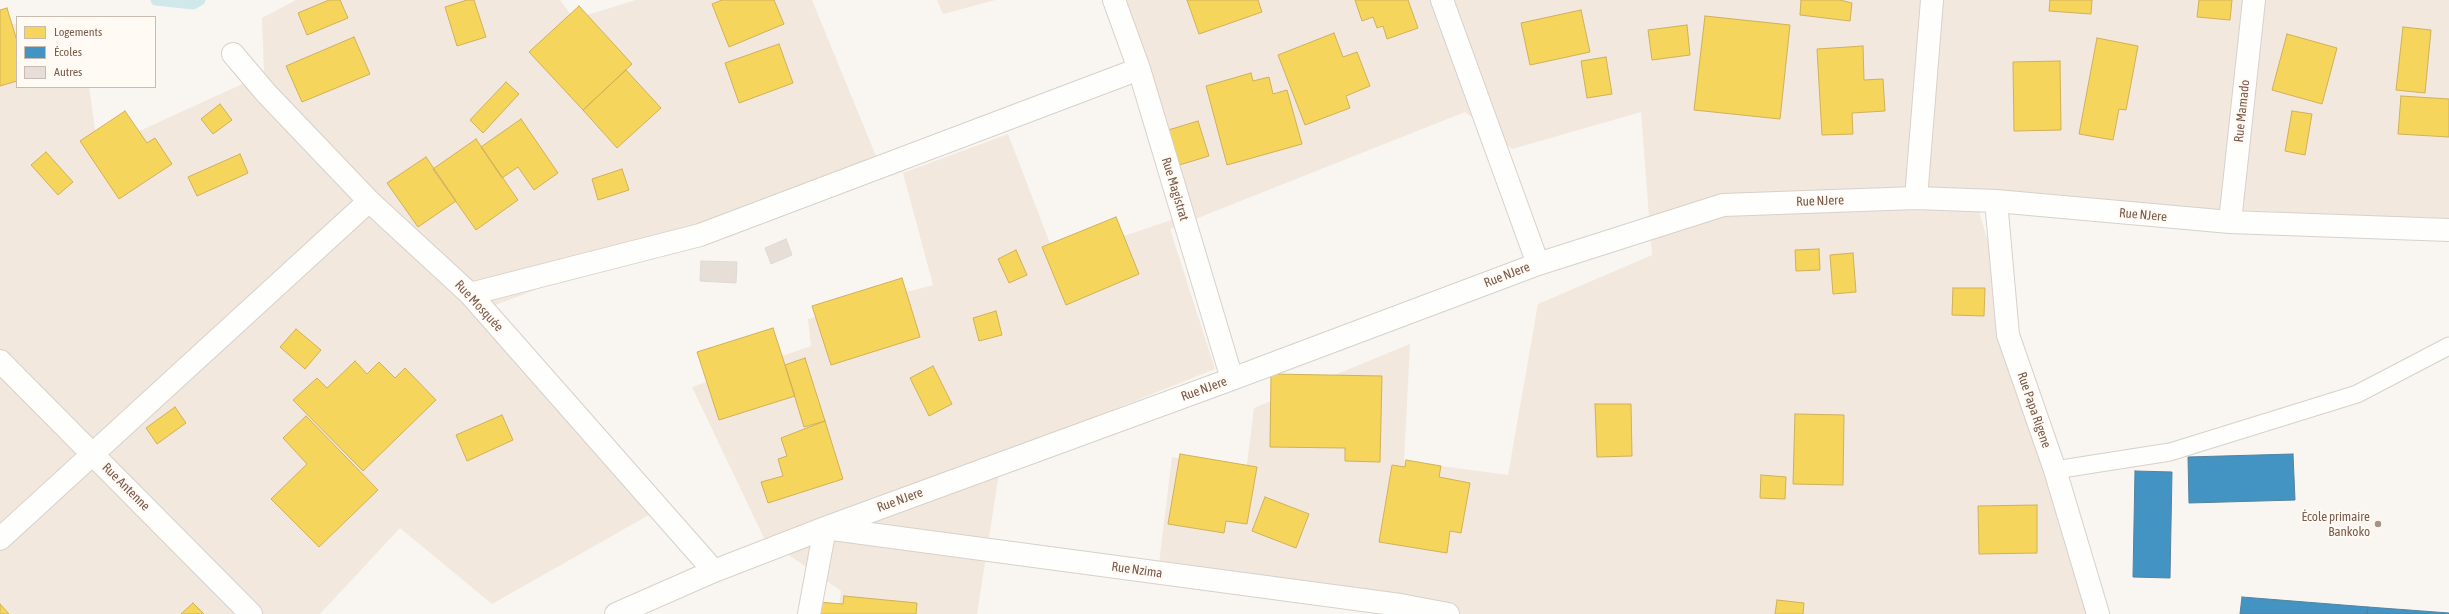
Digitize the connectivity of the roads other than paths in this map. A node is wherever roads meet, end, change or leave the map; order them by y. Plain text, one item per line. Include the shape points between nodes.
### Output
1 (1114, 0) edge
2 (1442, 0) edge
3 (1932, 0) edge
4 (2254, 0) edge
5 (233, 54) dead end
6 (1139, 70) junction
7 (1916, 198) junction
8 (369, 201) junction
9 (1996, 201) junction
10 (2230, 222) junction
11 (2449, 230) edge
12 (1538, 264) junction
13 (470, 294) junction
14 (2449, 346) edge
15 (0, 362) edge
16 (1232, 379) junction
17 (92, 453) junction
18 (2055, 470) junction
19 (825, 528) junction
20 (0, 539) edge
21 (714, 570) junction
22 (1399, 609) edge
23 (251, 614) edge
24 (616, 614) edge
25 (809, 614) edge
26 (1448, 614) edge
27 (2098, 614) edge

1 - 6 street, Rue Magistrat
2 - 12 street
3 - 7 street
4 - 10 street, Rue Mamado
5 - 8 street, Rue Mosquée via 266,93
6 - 13 street via 700,234
6 - 16 street, Rue Magistrat
7 - 9 street, Rue NJere
7 - 12 street, Rue NJere via 1723,204
8 - 13 street, Rue Mosquée
8 - 17 street
9 - 10 street, Rue NJere
9 - 18 street, Rue Papa Rigene via 2008,335
10 - 11 street, Rue NJere
12 - 16 street, Rue NJere
13 - 21 street, Rue Mosquée
14 - 18 lane via 2357,394 2170,452
15 - 17 street, Rue Antenne
16 - 19 street, Rue NJere
17 - 20 street
17 - 23 street, Rue Antenne
18 - 27 street, Rue Papa Rigene
19 - 21 street, Rue NJere
19 - 22 street, Rue Nzima
19 - 25 street
21 - 24 street, Rue NJere
22 - 26 street, Rue Nzima

